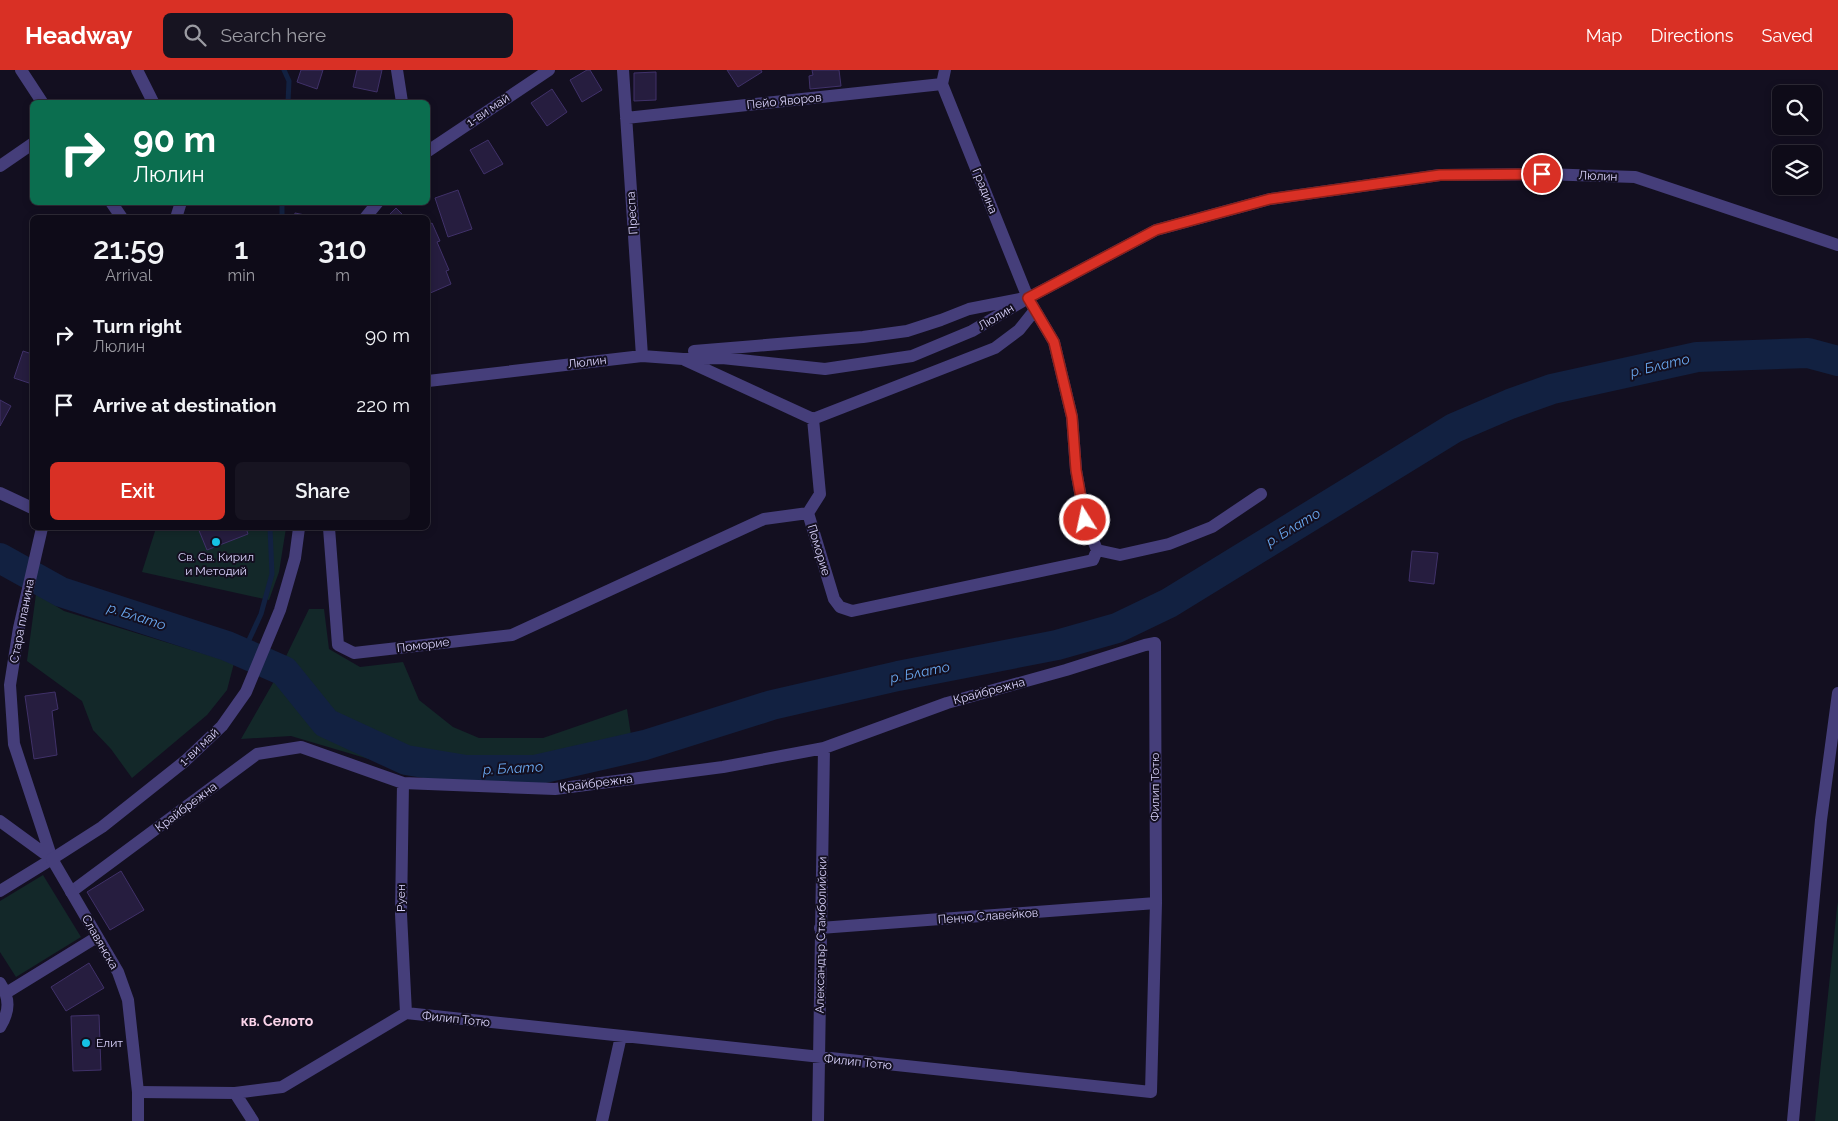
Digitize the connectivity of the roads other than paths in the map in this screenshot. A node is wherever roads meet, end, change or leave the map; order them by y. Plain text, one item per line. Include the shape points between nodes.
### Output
1 (21, 70) edge
2 (137, 70) edge
3 (397, 70) edge
4 (549, 70) edge
5 (622, 70) edge
6 (945, 70) edge
7 (942, 84) junction
8 (41, 100) edge
9 (152, 100) edge
10 (402, 100) edge
11 (626, 118) junction
12 (30, 145) edge
13 (430, 150) edge
14 (0, 166) edge
15 (376, 205) edge
16 (367, 215) edge
17 (1838, 246) edge
18 (1028, 298) junction
19 (1035, 310) junction
20 (642, 356) junction
21 (660, 357) junction
22 (683, 359) junction
23 (430, 380) edge
24 (813, 419) junction
25 (0, 493) edge
26 (1260, 494) dead end
27 (30, 507) edge
28 (808, 513) junction
29 (42, 530) edge
30 (299, 530) edge
31 (329, 530) edge
32 (1097, 550) junction
33 (1155, 644) joint
34 (1838, 693) edge
35 (824, 748) junction
36 (403, 783) junction
37 (0, 821) edge
38 (52, 859) junction
39 (0, 891) edge
40 (71, 892) junction
41 (1156, 903) junction
42 (820, 928) junction
43 (97, 937) junction
44 (3, 988) edge
45 (406, 1013) junction
46 (0, 1027) edge
47 (621, 1036) junction
48 (819, 1058) junction
49 (138, 1092) junction
50 (235, 1093) junction
51 (138, 1121) edge
52 (253, 1121) edge
53 (602, 1121) edge
54 (818, 1121) edge
55 (1793, 1121) edge

1 - 8 street
2 - 9 street
3 - 10 street
4 - 13 street, 1-ви май
5 - 11 street, Преспа
6 - 7 street
7 - 11 street, Пейо Яворов
7 - 18 street, Градина
11 - 20 street, Преспа
12 - 14 street
15 - 16 street
17 - 18 street, Люлин via 1635,177 1440,175 1270,199 1156,230
18 - 19 street
18 - 21 street via 969,308 907,331 686,351
18 - 22 street, Люлин via 972,331 912,356 825,369 722,358
19 - 24 street via 1019,330 995,348
19 - 32 street via 1054,342 1072,417 1076,470 1085,520
20 - 21 street, Люлин
20 - 23 street, Люлин
21 - 22 street, Люлин
22 - 24 street
24 - 28 street via 820,494
25 - 27 street
26 - 32 street via 1212,527 1169,544 1120,555
28 - 31 street, Поморие via 764,519 512,635 354,653 338,645
28 - 32 street, Поморие via 834,599 840,607 852,611 1093,560
29 - 38 street, Стара планина via 19,628 10,685 14,744
30 - 38 street, 1-ви май via 295,558 280,610 246,692 222,726 185,761 102,826
33 - 35 street, Крайбрежна via 947,703
33 - 41 street, Филип Тотю
34 - 55 street via 1821,820
35 - 36 street, Крайбрежна via 723,767 555,789
35 - 42 street, Александър Стамболийски
36 - 40 street, Крайбрежна via 301,747 257,754
36 - 45 street, Руен via 401,914
37 - 38 street
38 - 39 street, 1-ви май
38 - 40 street, Славянска
40 - 43 street, Славянска
41 - 42 street, Пенчо Славейков
41 - 48 street, Филип Тотю via 1151,1092
42 - 48 street, Александър Стамболийски
43 - 44 street
43 - 49 street, Славянска via 118,972 128,1000
44 - 46 street via 7,1016
45 - 47 street, Филип Тотю
45 - 50 street, Филип Тотю via 282,1087
47 - 48 street, Филип Тотю
47 - 53 street
48 - 54 street, Александър Стамболийски
49 - 50 street, Филип Тотю
49 - 51 street, Славянска
50 - 52 street

